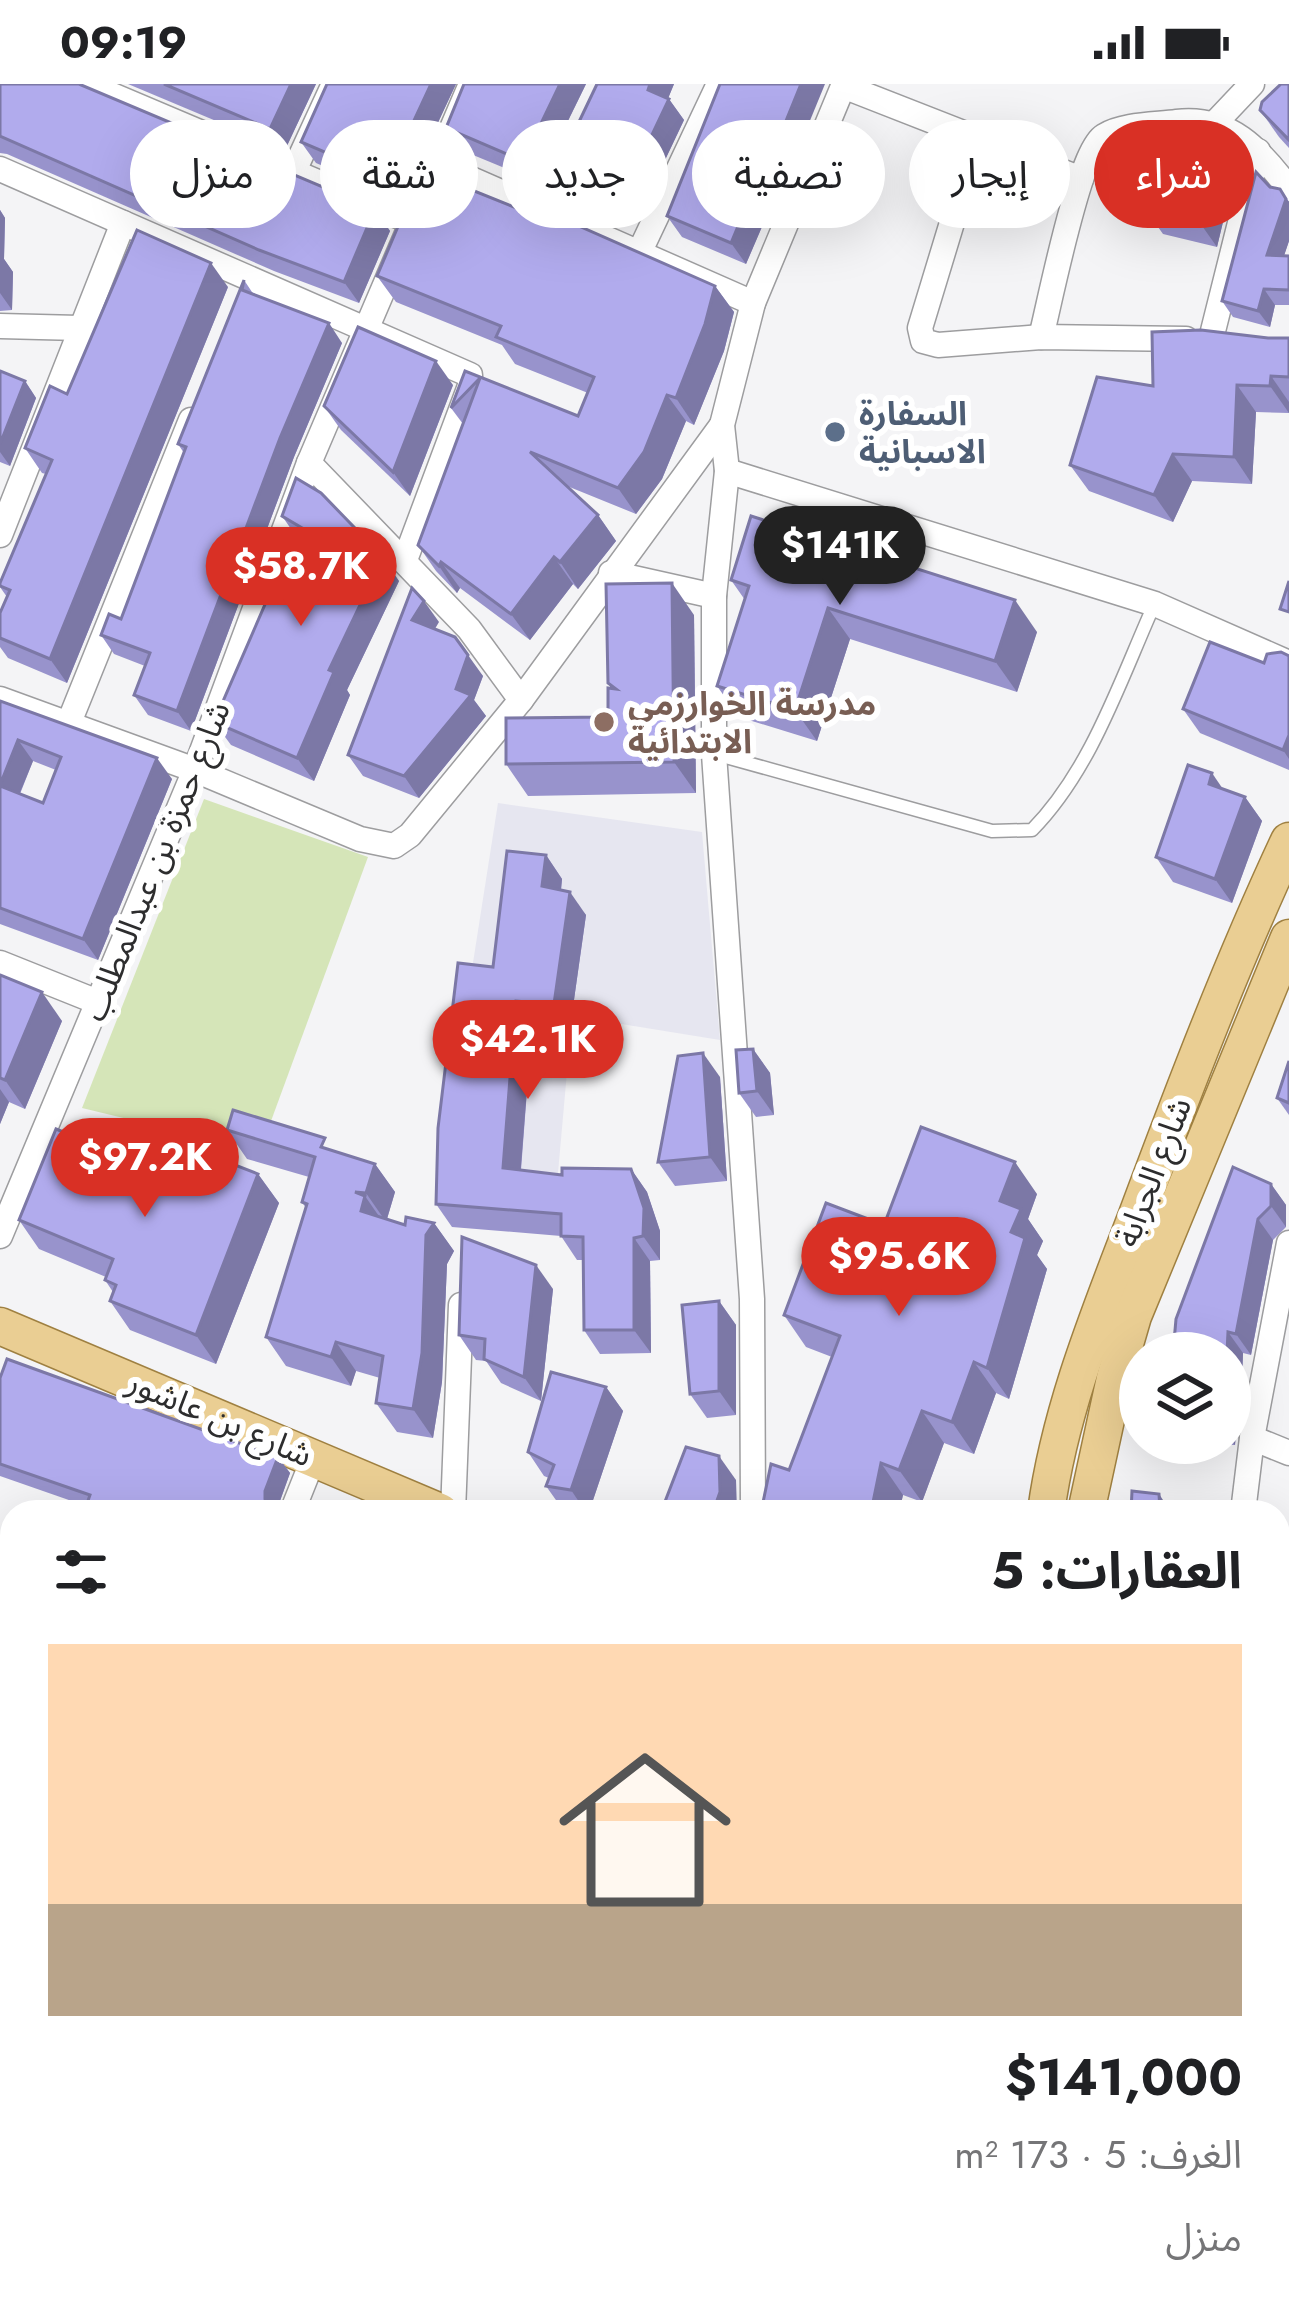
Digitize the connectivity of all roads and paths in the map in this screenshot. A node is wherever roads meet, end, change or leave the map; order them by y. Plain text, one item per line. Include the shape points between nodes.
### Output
1 (334, 84) edge
2 (471, 84) edge
3 (719, 84) edge
4 (1252, 84) edge
5 (844, 85) edge
6 (102, 87) edge
7 (175, 120) edge
8 (456, 120) edge
9 (934, 120) edge
10 (1218, 120) edge
11 (1094, 145) edge
12 (1254, 148) edge
13 (1258, 151) junction
14 (296, 166) edge
15 (0, 169) edge
16 (1070, 174) edge
17 (1081, 178) junction
18 (1289, 189) edge
19 (123, 223) junction
20 (409, 228) edge
21 (582, 228) edge
22 (952, 228) edge
23 (640, 251) junction
24 (753, 302) junction
25 (0, 326) edge
26 (80, 328) junction
27 (364, 329) junction
28 (1041, 337) junction
29 (197, 406) edge
30 (722, 425) junction
31 (309, 463) junction
32 (727, 471) junction
33 (0, 535) edge
34 (405, 560) junction
35 (611, 574) junction
36 (714, 596) junction
37 (1154, 604) junction
38 (1289, 664) edge
39 (0, 699) edge
40 (520, 700) junction
41 (68, 725) junction
42 (714, 754) junction
43 (195, 770) junction
44 (1289, 841) edge
45 (1289, 938) edge
46 (0, 963) edge
47 (100, 1003) junction
48 (0, 1236) edge
49 (1289, 1244) edge
50 (462, 1288) edge
51 (0, 1326) edge
52 (1252, 1438) junction
53 (1289, 1453) edge
54 (314, 1457) junction
55 (297, 1500) edge
56 (413, 1500) edge
57 (453, 1500) edge
58 (753, 1500) edge
59 (1048, 1500) edge
60 (1089, 1500) edge
61 (1244, 1500) edge

1 - 14 street
2 - 8 street, شارع حمزة بن عبدالمطلب
3 - 23 street
4 - 10 street
5 - 9 street
5 - 24 street
6 - 7 street
11 - 17 street
12 - 13 street
13 - 18 street
13 - 28 street via 1223,341
15 - 19 street
16 - 17 street
17 - 28 street
19 - 26 street
19 - 27 street via 244,289
20 - 27 street, شارع حمزة بن عبدالمطلب
21 - 23 street
22 - 28 street via 920,337 938,345
23 - 24 street
24 - 30 street
25 - 26 street
26 - 33 street
27 - 31 street, شارع حمزة بن عبدالمطلب
27 - 34 street via 472,380
29 - 41 street
30 - 32 street
30 - 35 street
31 - 34 street
31 - 43 street, شارع حمزة بن عبدالمطلب
32 - 36 street
32 - 37 street
34 - 40 street
35 - 36 street
35 - 40 street
36 - 42 street
37 - 38 street
37 - 42 lane via 1095,739 1032,830 992,832
39 - 41 street
40 - 43 street via 394,846
41 - 43 street
42 - 58 street via 752,1299
43 - 47 street, شارع حمزة بن عبدالمطلب
44 - 59 main road, شارع الجرابة via 1105,1299 1065,1413
45 - 60 main road, شارع الجرابة via 1132,1316
46 - 47 street
47 - 48 street, شارع حمزة بن عبدالمطلب
49 - 52 street
50 - 57 street
51 - 54 main road, شارع بن عاشور
52 - 53 street
52 - 61 street
54 - 55 street
54 - 56 main road, شارع بن عاشور

